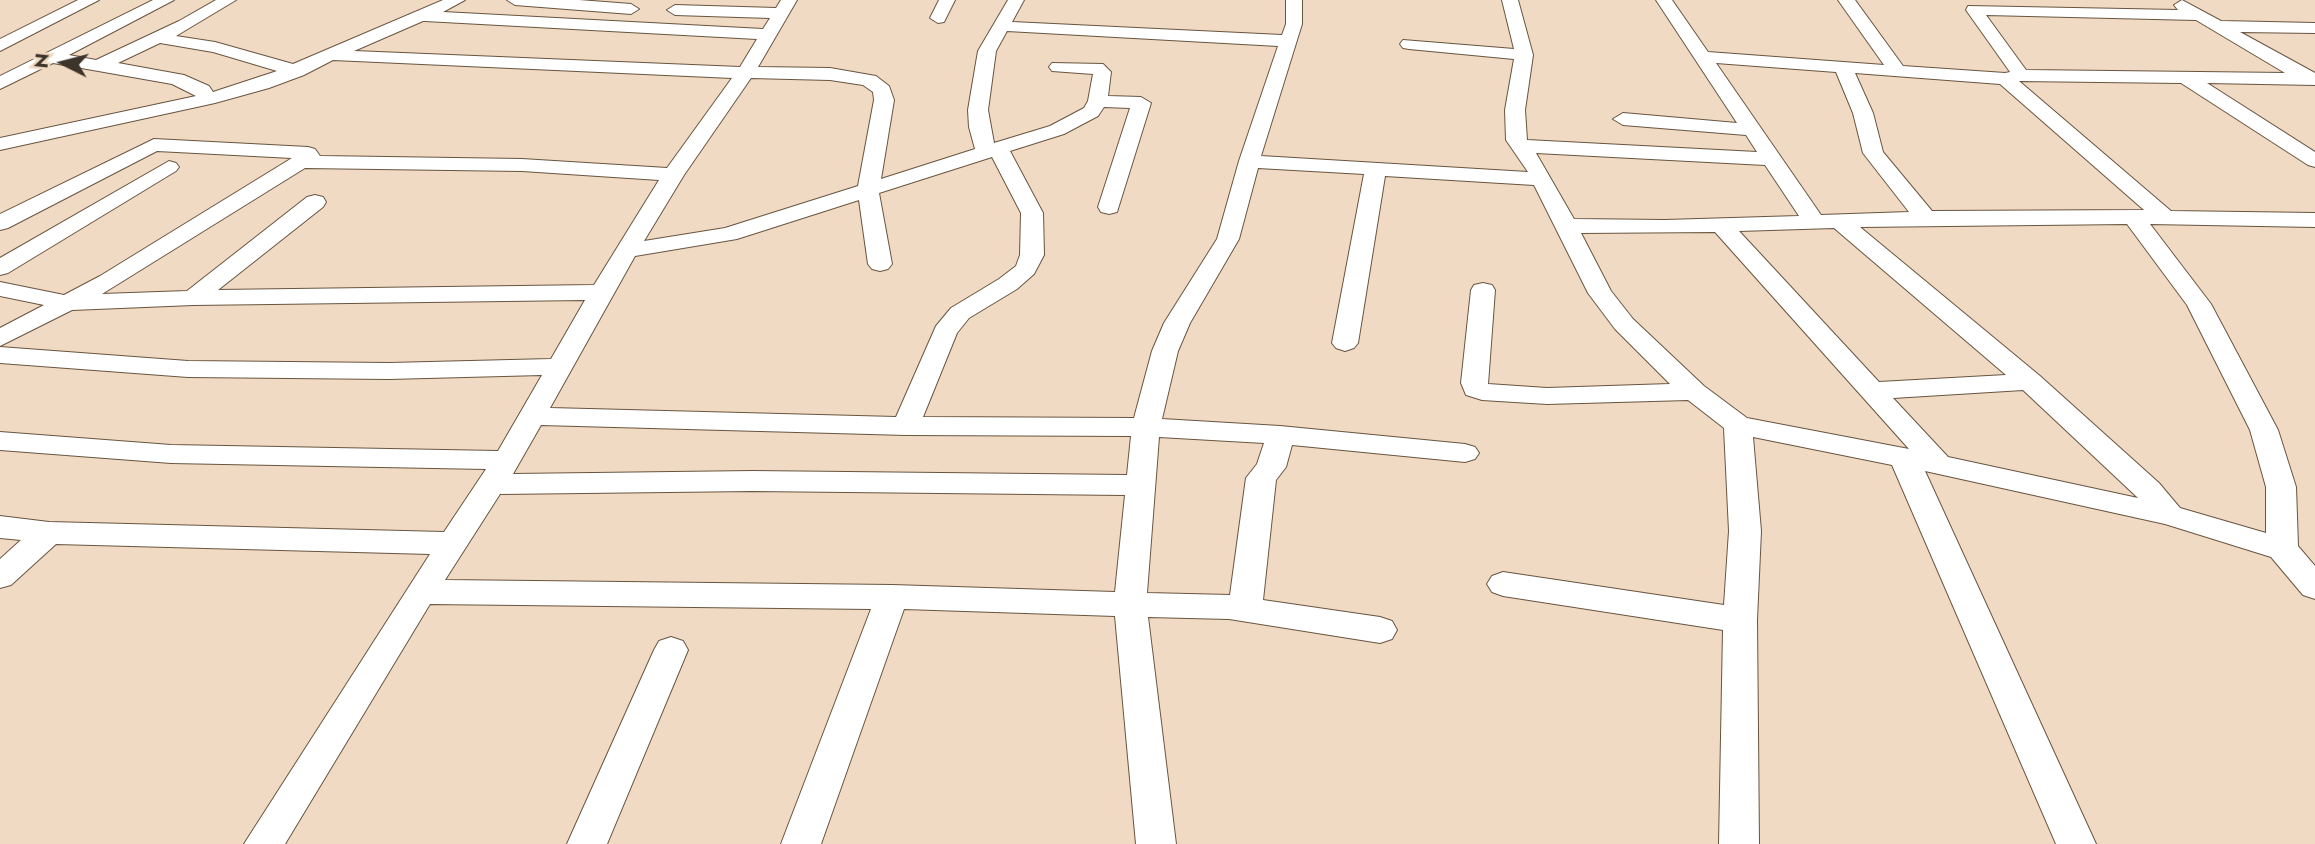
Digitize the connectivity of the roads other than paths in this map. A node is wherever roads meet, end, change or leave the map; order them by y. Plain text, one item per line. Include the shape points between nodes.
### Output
1 (91, 0) edge
2 (166, 0) edge
3 (228, 0) edge
4 (515, 0) edge
5 (947, 0) edge
6 (1016, 0) edge
7 (1294, 0) edge
8 (1510, 0) edge
9 (1664, 0) edge
10 (1846, 0) edge
11 (2174, 0) edge
12 (453, 2) edge
13 (423, 8) edge
14 (2197, 15) junction
15 (779, 16) edge
16 (938, 18) dead end
17 (2216, 25) junction
18 (1000, 26) junction
19 (2315, 28) edge
20 (159, 38) junction
21 (1288, 41) junction
22 (1409, 44) dead end
23 (0, 46) edge
24 (334, 55) junction
25 (1524, 55) junction
26 (48, 57) junction
27 (1704, 57) junction
28 (102, 64) junction
29 (1842, 66) junction
30 (1058, 67) dead end
31 (298, 71) junction
32 (1897, 71) junction
33 (745, 73) junction
34 (2183, 76) junction
35 (2013, 77) junction
36 (2313, 80) edge
37 (0, 83) edge
38 (208, 99) junction
39 (1098, 101) junction
40 (1623, 119) dead end
41 (1754, 130) junction
42 (0, 144) edge
43 (1521, 146) junction
44 (992, 150) junction
45 (1771, 159) junction
46 (2315, 160) edge
47 (1249, 161) junction
48 (303, 162) junction
49 (169, 167) dead end
50 (1376, 167) junction
51 (673, 176) junction
52 (1542, 179) junction
53 (868, 191) junction
54 (315, 202) dead end
55 (1109, 207) dead end
56 (2133, 217) junction
57 (2165, 217) junction
58 (1926, 218) junction
59 (1825, 220) junction
60 (2315, 220) edge
61 (0, 223) edge
62 (1721, 225) junction
63 (1565, 226) junction
64 (626, 251) junction
65 (880, 264) dead end
66 (0, 268) edge
67 (0, 289) edge
68 (1483, 290) dead end
69 (602, 292) junction
70 (193, 298) junction
71 (68, 303) junction
72 (0, 338) edge
73 (1345, 343) dead end
74 (0, 355) edge
75 (559, 366) junction
76 (2030, 382) junction
77 (1872, 391) junction
78 (1694, 392) junction
79 (531, 415) junction
80 (1738, 425) junction
81 (906, 426) junction
82 (1146, 426) junction
83 (1280, 435) junction
84 (0, 441) edge
85 (1465, 453) dead end
86 (1904, 458) junction
87 (1939, 464) junction
88 (499, 472) junction
89 (1139, 485) junction
90 (2169, 515) junction
91 (0, 527) edge
92 (49, 533) junction
93 (453, 543) junction
94 (2282, 549) junction
95 (0, 577) edge
96 (1503, 584) dead end
97 (2315, 587) edge
98 (421, 592) junction
99 (892, 597) junction
100 (1130, 604) junction
101 (1245, 609) junction
102 (1740, 620) junction
103 (1380, 629) dead end
104 (671, 650) dead end
105 (264, 844) edge
106 (587, 844) edge
107 (801, 844) edge
108 (1156, 844) edge
109 (1739, 844) edge
110 (2076, 844) edge

1 - 23 street
2 - 26 street
3 - 20 street
4 - 15 street
5 - 16 street
6 - 18 street
7 - 21 street
8 - 25 street
9 - 27 street
10 - 32 street
11 - 14 street
12 - 13 street
13 - 15 street
13 - 24 street
14 - 17 street
14 - 35 street via 1974,10
15 - 33 street
17 - 19 street
17 - 36 street
18 - 21 street
18 - 44 street via 987,51 978,110 979,127
20 - 28 street
20 - 31 street via 215,47
21 - 47 street
22 - 25 street
24 - 31 street
24 - 33 street
25 - 43 street via 1515,110 1515,135
26 - 28 street
26 - 37 street
27 - 29 street
27 - 41 street
28 - 38 street via 191,83
29 - 32 street
29 - 58 street via 1863,113 1873,153
30 - 39 street via 1101,70
31 - 38 street
32 - 35 street
33 - 51 street
33 - 53 street via 850,75 869,80 882,90
34 - 35 street
34 - 36 street
34 - 46 street
35 - 57 street
38 - 42 street
39 - 44 street via 1076,121
39 - 55 street via 1140,103
40 - 41 street
41 - 45 street
43 - 45 street
43 - 52 street
44 - 53 street
44 - 81 street via 1032,213 1032,255 1027,269 960,313 945,331
45 - 59 street
47 - 50 street
47 - 82 street via 1228,239 1165,351
48 - 51 street via 522,164
48 - 61 street via 308,153 154,145
48 - 71 street
49 - 66 street
50 - 52 street
50 - 73 street
51 - 64 street
52 - 63 street
53 - 64 street via 729,234
53 - 65 street
54 - 70 street
56 - 57 street
56 - 58 street
56 - 94 street via 2199,304 2264,430 2281,487
57 - 60 street
58 - 59 street
59 - 62 street
59 - 76 street
62 - 63 street
62 - 77 street
63 - 78 street via 1600,293 1624,324
64 - 69 street
67 - 71 street
68 - 78 street via 1474,383 1482,393
69 - 70 street
69 - 75 street
70 - 71 street
71 - 72 street
74 - 75 street via 188,369 389,371
75 - 79 street
76 - 77 street
76 - 90 street
77 - 87 street
78 - 80 street
79 - 81 street
79 - 88 street
80 - 86 street
80 - 102 street via 1745,531
81 - 82 street
82 - 83 street
82 - 89 street
83 - 85 street
83 - 101 street via 1271,467 1261,478
84 - 88 street
86 - 87 street
86 - 110 street
87 - 90 street
88 - 89 street via 767,481
88 - 93 street
89 - 100 street
90 - 94 street
91 - 92 street
92 - 93 street
92 - 95 street
93 - 98 street
94 - 97 street
96 - 102 street
98 - 99 street
98 - 105 street
99 - 100 street
99 - 107 street
100 - 101 street
100 - 108 street
101 - 103 street
102 - 109 street
104 - 106 street

